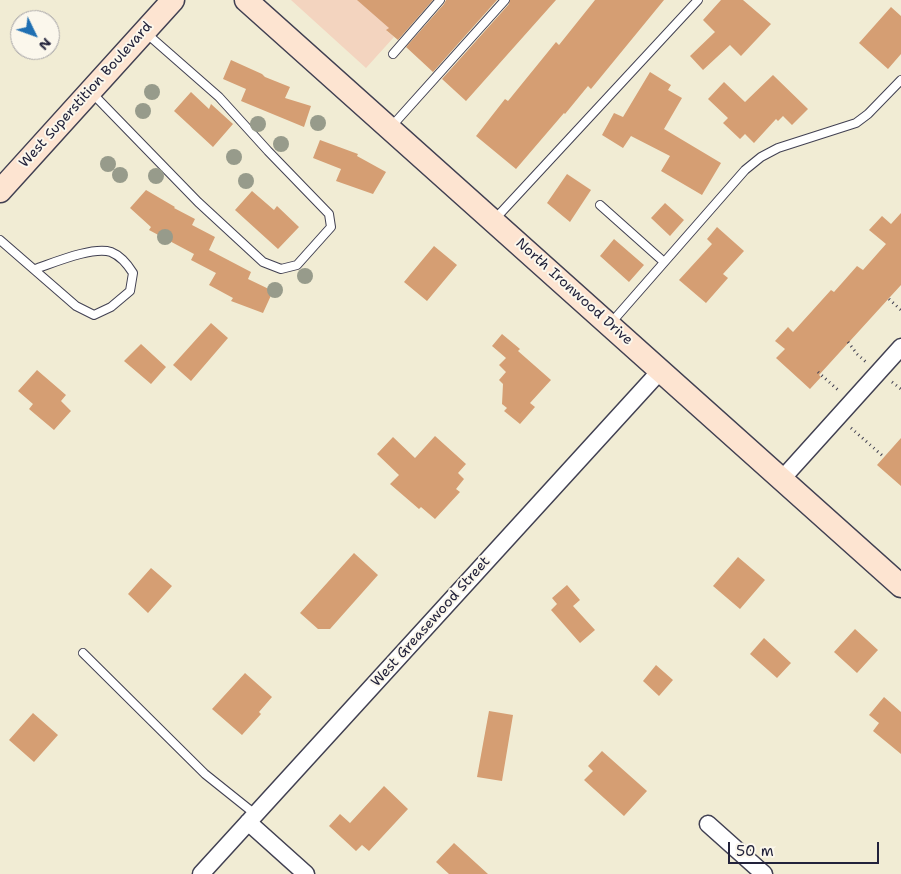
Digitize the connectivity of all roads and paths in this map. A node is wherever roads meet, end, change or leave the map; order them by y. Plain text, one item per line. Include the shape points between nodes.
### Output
1 (173, 0) edge
2 (246, 0) edge
3 (440, 0) edge
4 (505, 0) edge
5 (698, 0) edge
6 (145, 31) junction
7 (393, 54) dead end
8 (901, 80) edge
9 (90, 92) junction
10 (390, 128) junction
11 (0, 191) edge
12 (600, 205) dead end
13 (494, 220) junction
14 (0, 240) edge
15 (664, 262) junction
16 (35, 270) junction
17 (889, 299) dead end
18 (901, 310) edge
19 (610, 325) junction
20 (848, 342) dead end
21 (901, 347) edge
22 (866, 362) dead end
23 (661, 370) junction
24 (818, 372) dead end
25 (892, 382) dead end
26 (901, 389) edge
27 (840, 391) dead end
28 (851, 427) dead end
29 (884, 457) dead end
30 (782, 479) junction
31 (901, 586) edge
32 (83, 653) dead end
33 (251, 818) junction
34 (708, 824) dead end
35 (201, 874) edge
36 (306, 874) edge
37 (764, 874) edge

1 - 6 street, West Superstition Boulevard
2 - 10 street, North Ironwood Drive
3 - 7 lane
4 - 10 lane
5 - 13 lane
6 - 9 street, West Superstition Boulevard
6 - 9 lane via 220,97 329,214 331,227 296,265 281,269 263,262 198,202
8 - 15 lane via 856,123 778,148 761,157 745,170
9 - 11 street, West Superstition Boulevard
10 - 13 street, North Ironwood Drive
12 - 15 lane
13 - 19 street, North Ironwood Drive
14 - 16 lane
15 - 19 lane
16 - 16 lane via 76,306 94,315 111,307 130,291 133,273 126,262 110,252 86,252
17 - 18 path
19 - 23 street, North Ironwood Drive
20 - 22 path
21 - 30 street
23 - 30 street, North Ironwood Drive
23 - 33 street, West Greasewood Street
24 - 27 path
25 - 26 path
28 - 29 path
30 - 31 street, North Ironwood Drive
32 - 33 lane
33 - 35 street, West Greasewood Street
33 - 36 street
34 - 37 street

